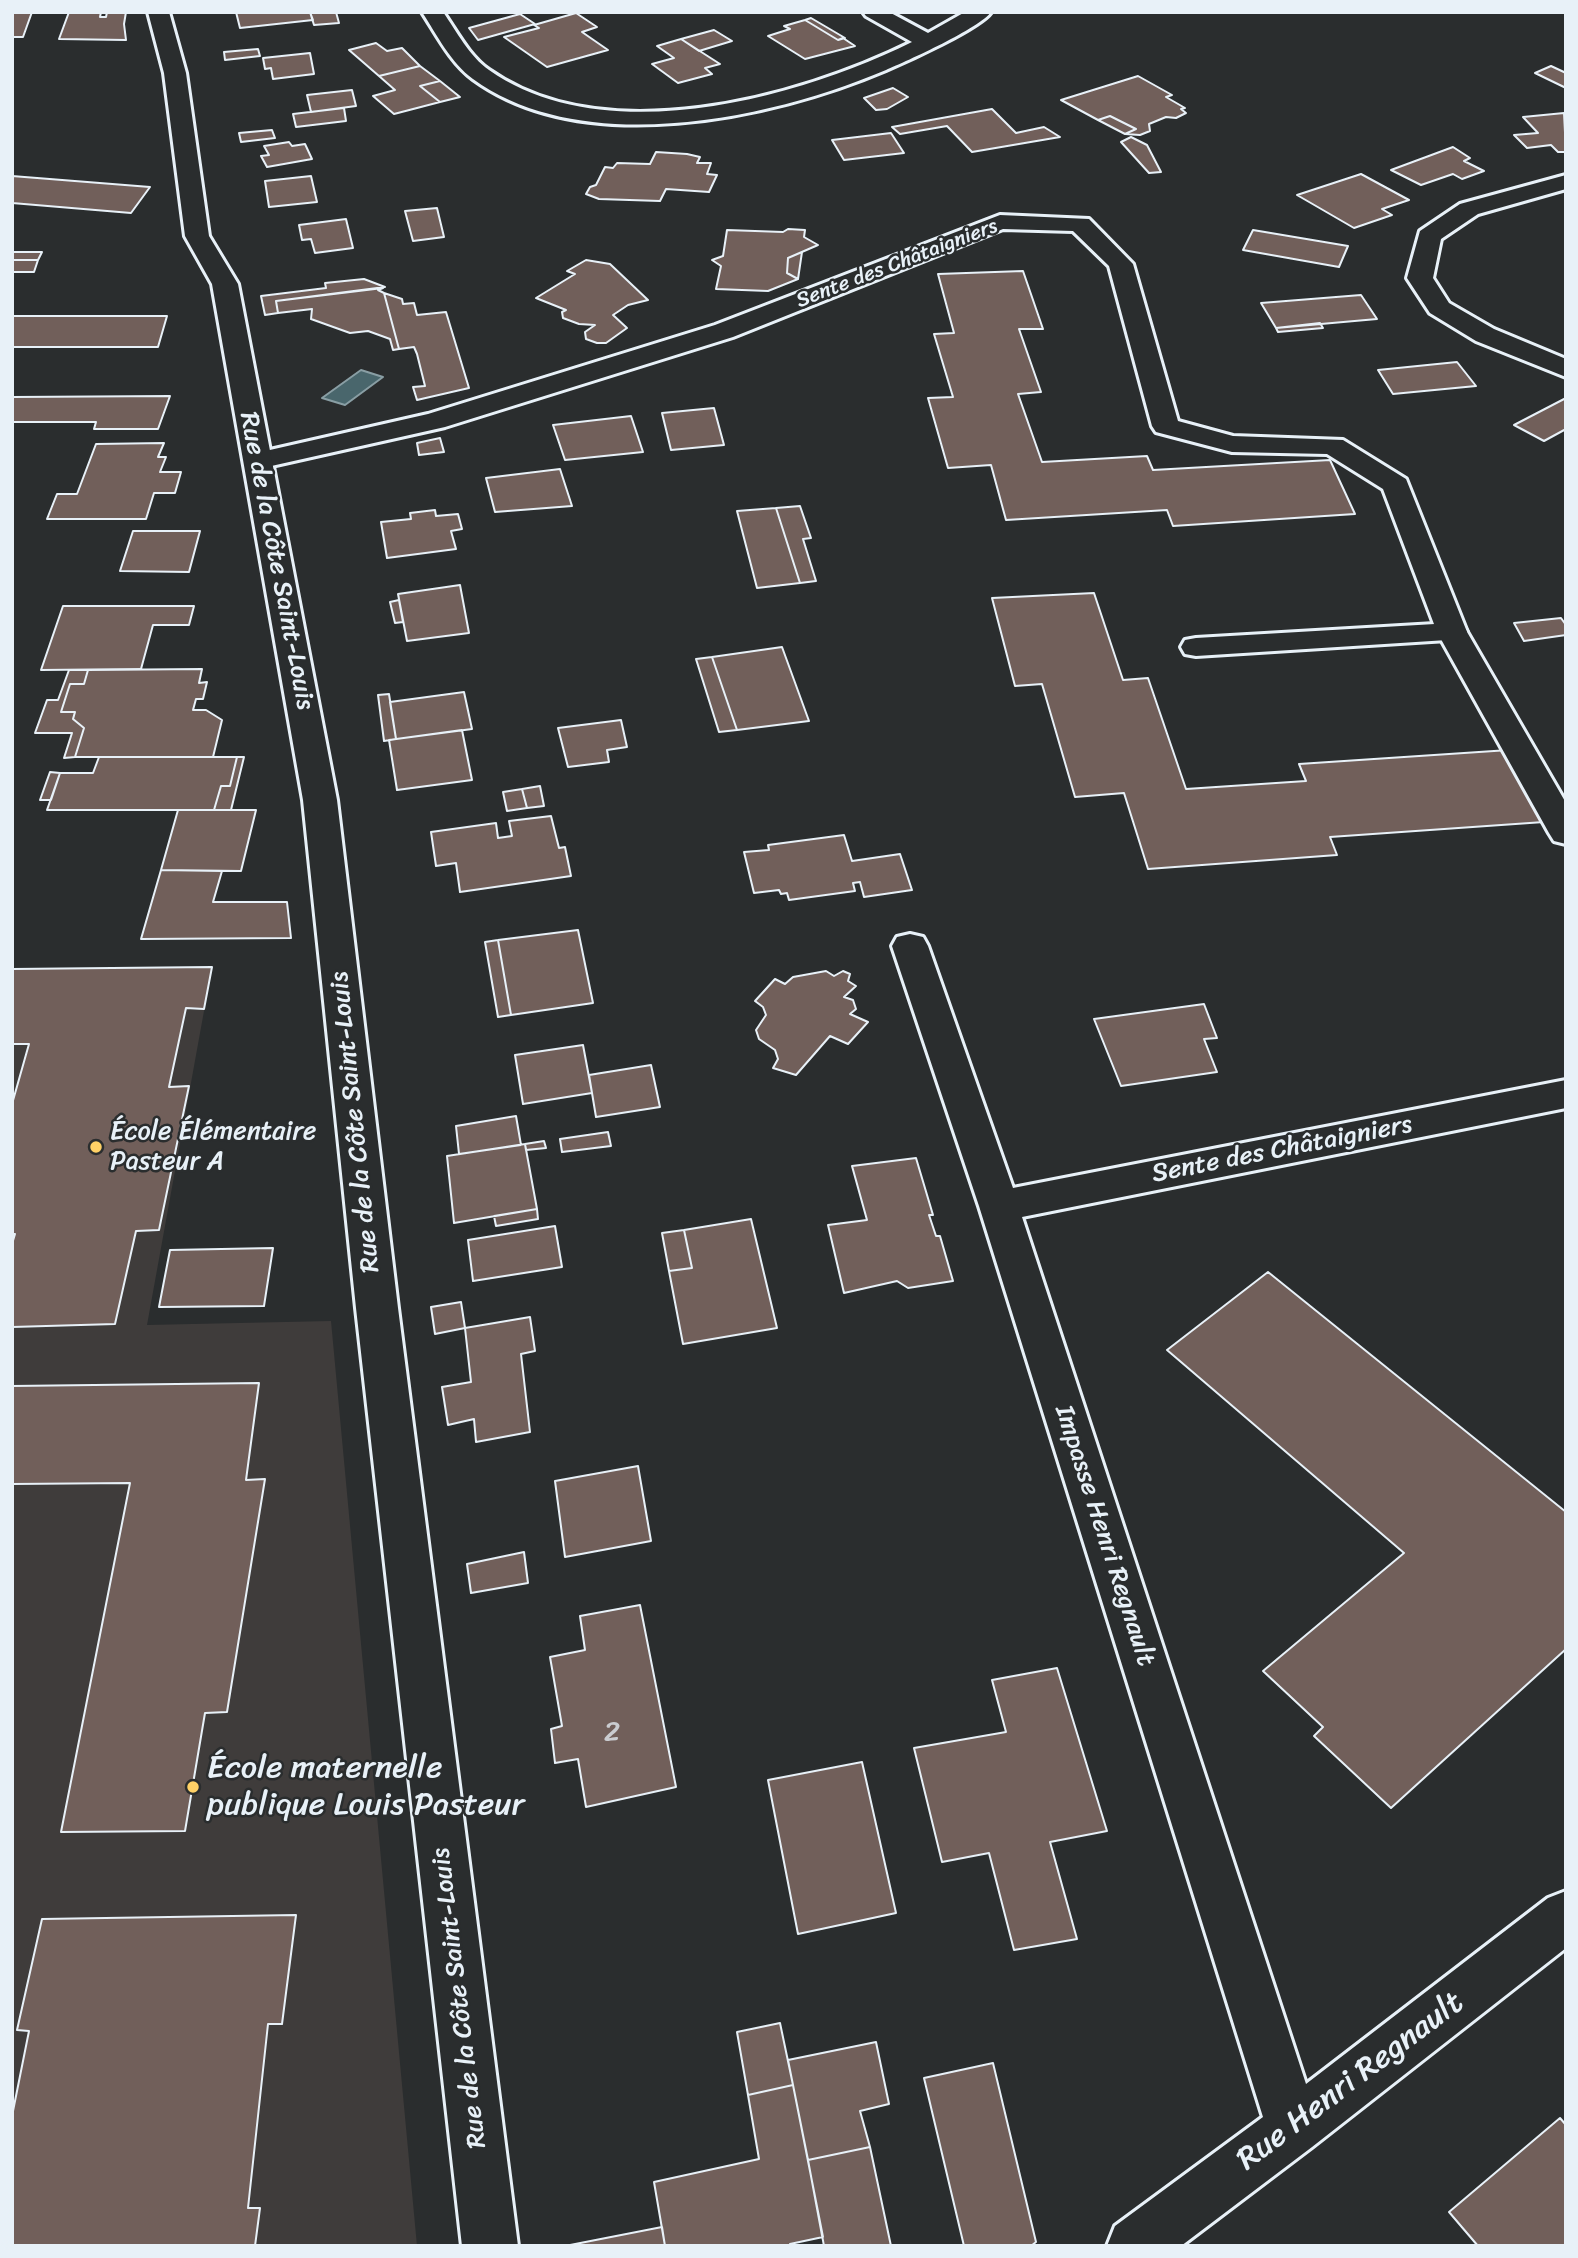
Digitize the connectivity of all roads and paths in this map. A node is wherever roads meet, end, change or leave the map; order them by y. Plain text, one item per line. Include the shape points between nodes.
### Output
1 (158, 12) edge
2 (432, 12) edge
3 (873, 12) edge
4 (981, 12) edge
5 (930, 43) junction
6 (1566, 182) edge
7 (1566, 369) edge
8 (257, 461) junction
9 (1452, 632) junction
10 (1196, 647) dead end
11 (1566, 832) edge
12 (910, 946) dead end
13 (1566, 1094) edge
14 (999, 1206) junction
15 (1566, 1916) edge
16 (1293, 2128) junction
17 (490, 2246) edge
18 (1135, 2246) edge

1 - 8 street, Rue de la Côte Saint-Louis via 175,73 197,236 225,284
2 - 5 street via 478,73 514,94 563,110 631,118 698,116 770,103 828,87
3 - 5 street
4 - 5 street
6 - 7 street via 1469,209 1429,236 1420,278 1439,307 1485,335
8 - 9 street, Sente des Châtaigniers via 435,421 723,331 999,222 1080,223 1121,264 1166,426 1232,444 1333,446 1396,485
8 - 17 street, Rue de la Côte Saint-Louis via 320,800
9 - 10 street
9 - 11 street, Sente des Châtaigniers
12 - 14 street, Impasse Henri Regnault
13 - 14 street, Sente des Châtaigniers
14 - 16 street, Impasse Henri Regnault
15 - 16 street, Rue Henri Regnault
16 - 18 street, Rue Henri Regnault

